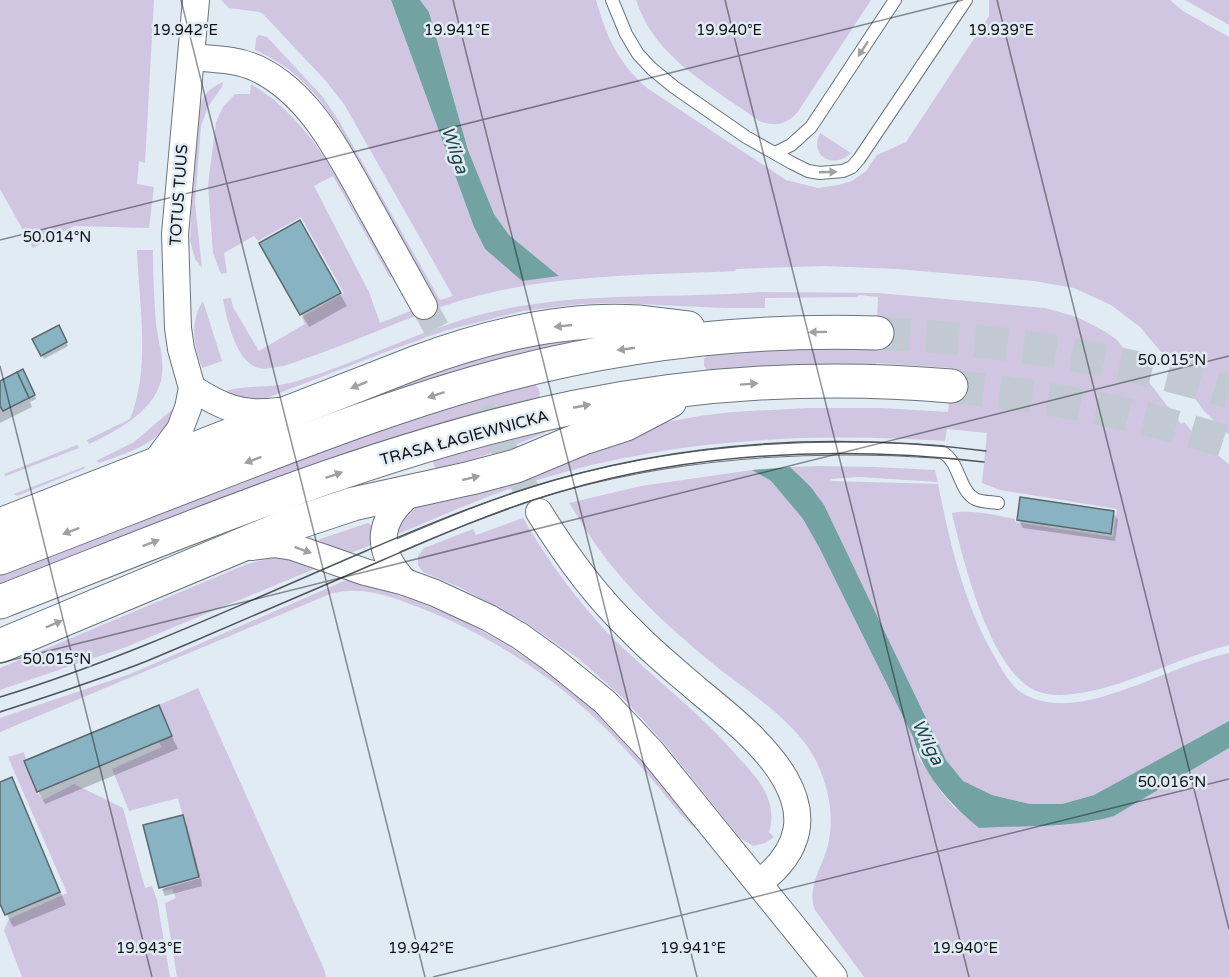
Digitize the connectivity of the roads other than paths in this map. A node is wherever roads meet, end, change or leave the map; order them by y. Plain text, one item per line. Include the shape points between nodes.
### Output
1 (196, 0) edge
2 (612, 0) edge
3 (895, 0) edge
4 (966, 0) edge
5 (191, 57) junction
6 (775, 153) junction
7 (424, 306) tunnel mouth
8 (877, 333) tunnel mouth
9 (746, 335) junction
10 (951, 386) tunnel mouth
11 (192, 388) junction
12 (690, 390) junction
13 (301, 408) junction
14 (154, 464) junction
15 (414, 490) junction
16 (998, 503) dead end
17 (539, 513) tunnel mouth
18 (0, 525) edge
19 (231, 550) junction
20 (385, 550) junction
21 (0, 558) edge
22 (405, 582) junction
23 (0, 602) edge
24 (0, 646) edge
25 (759, 884) junction
26 (833, 977) edge

1 - 5 street, TOTUS TUUS
2 - 6 lane via 626,34 652,69 746,137
3 -> 6 lane via 811,127
6 -> 4 lane via 808,171 843,171 852,167
5 - 7 street via 259,69 303,104 348,169
5 - 11 street, TOTUS TUUS via 175,269 178,328
8 -> 9 main road
9 -> 13 main road via 637,322 535,329 442,352
9 -> 21 main road via 617,350 447,392 320,435
12 -> 10 main road, TRASA ŁAGIEWNICKA via 824,381
11 - 13 street via 241,412
11 - 14 street via 180,429
15 -> 12 main road via 516,466 626,424
23 -> 12 main road, TRASA ŁAGIEWNICKA via 290,490 382,459 541,415
13 - 14 main road
14 - 18 main road
15 - 19 main road via 332,510
15 - 20 street via 389,517
16 - 20 lane via 971,496 954,462 942,452 855,447 745,451 667,461 564,484 482,511
17 - 25 street via 605,604 662,660 746,730 782,774 795,804 795,837 779,865
19 -> 22 street via 274,544 293,546
24 -> 19 main road
20 - 22 street
22 - 25 street via 505,627 587,685 652,752
25 - 26 street

